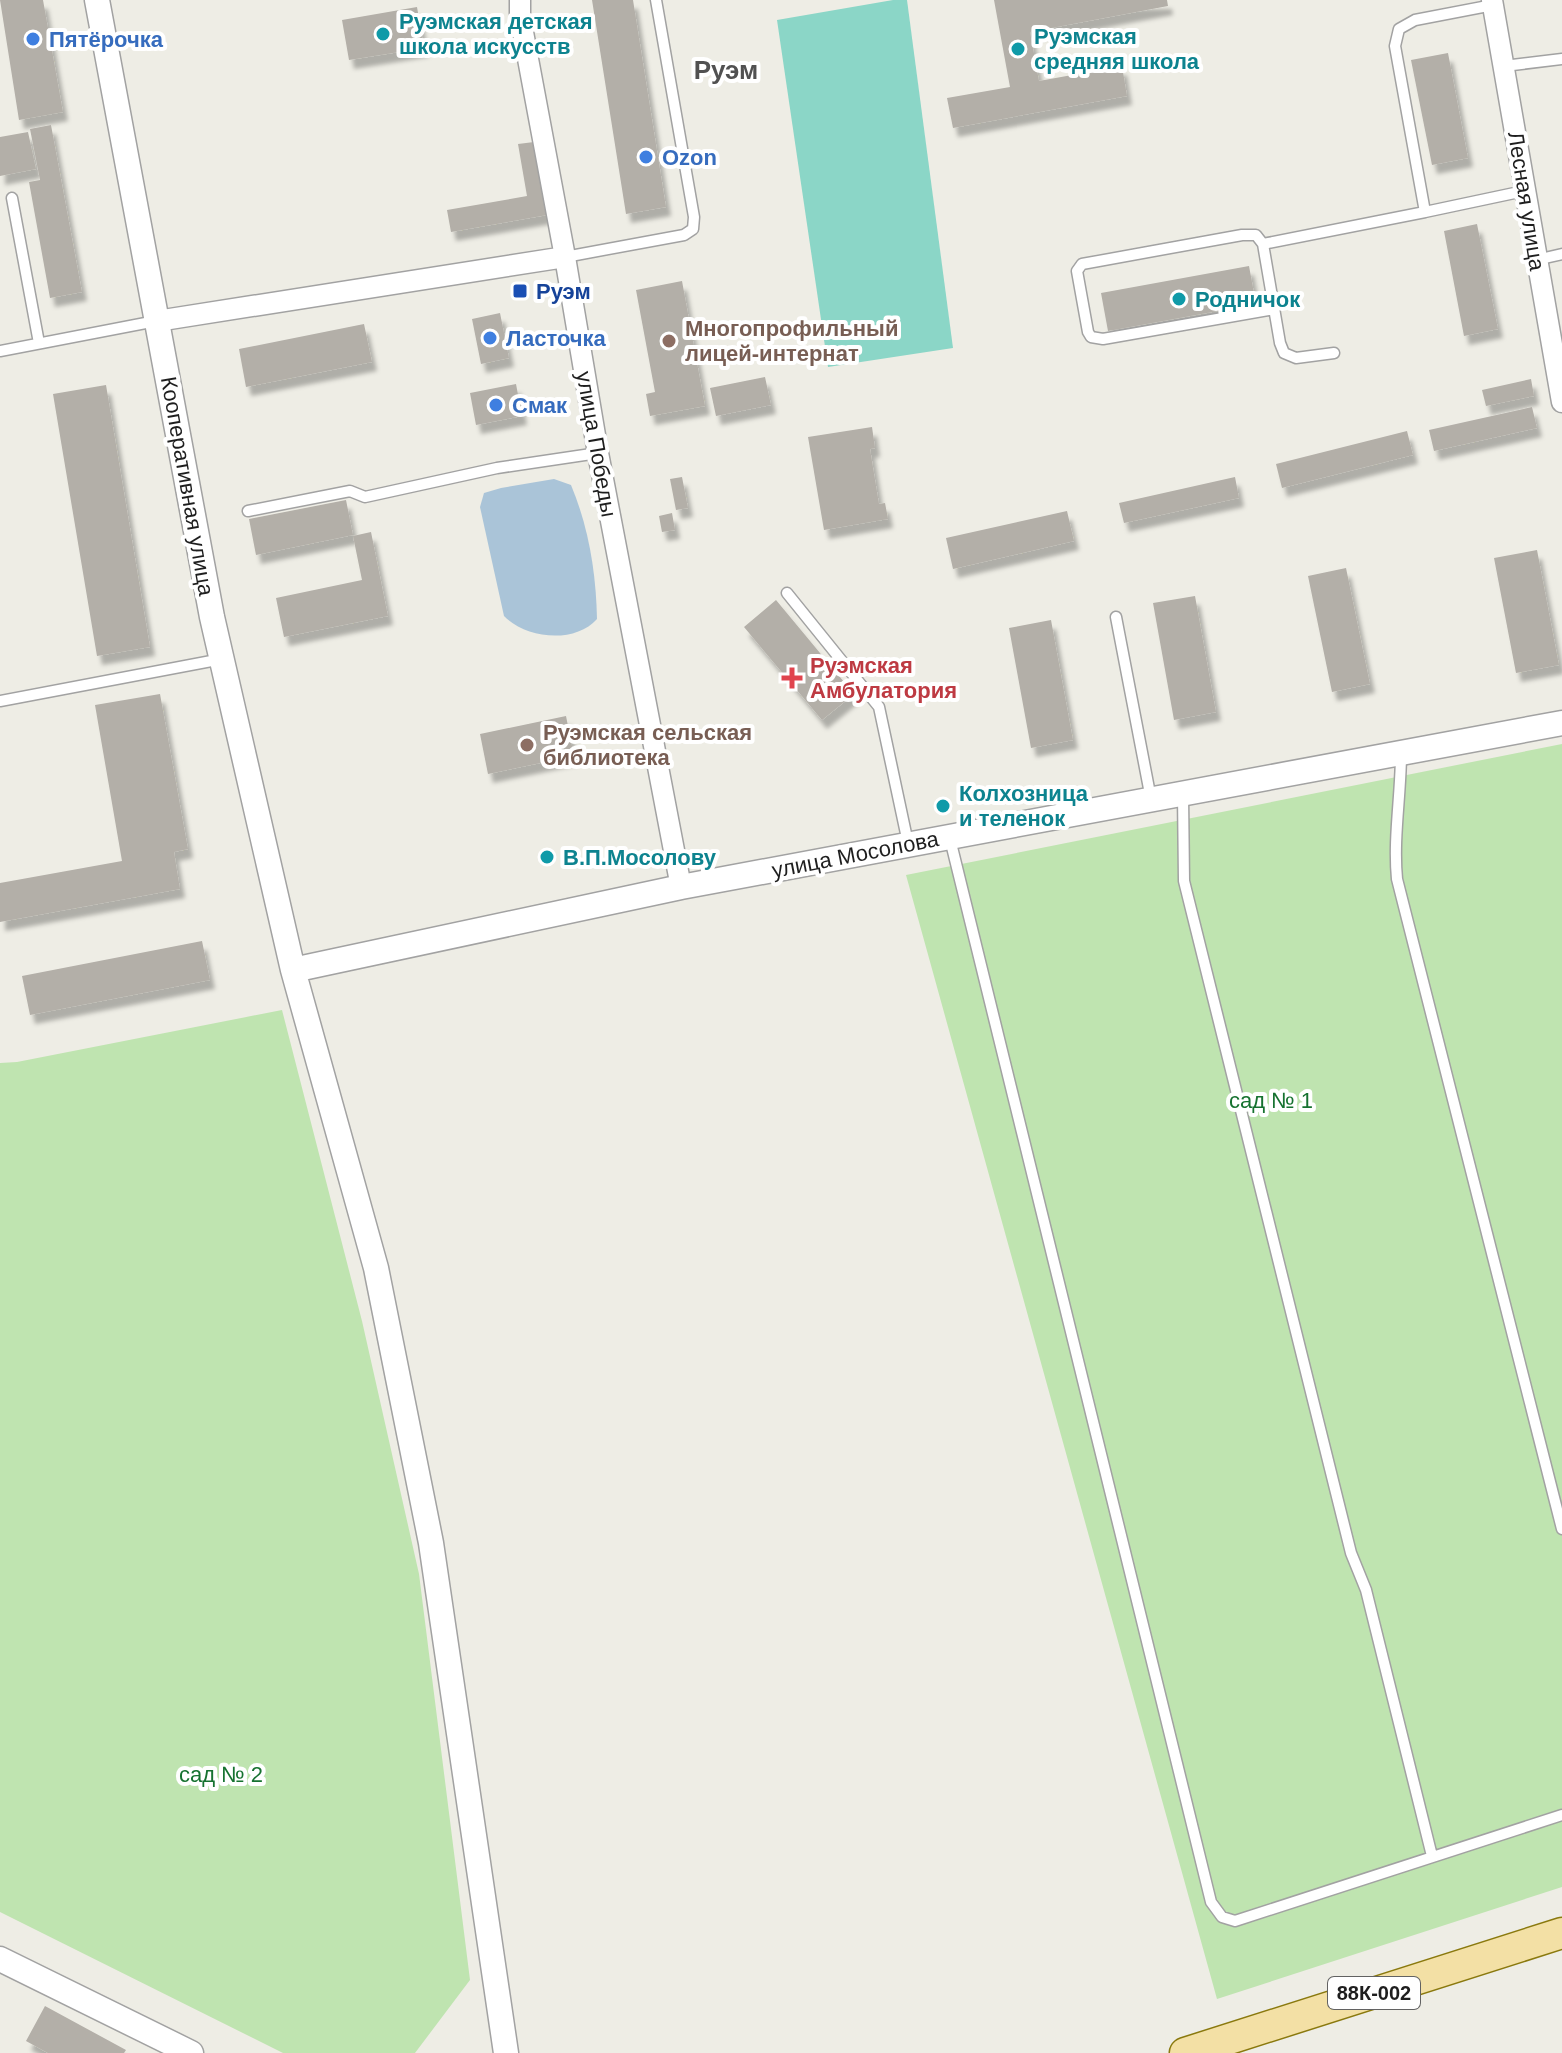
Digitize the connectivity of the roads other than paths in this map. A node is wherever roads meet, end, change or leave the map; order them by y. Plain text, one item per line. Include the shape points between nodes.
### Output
1 (97, 0) edge
2 (520, 0) edge
3 (656, 0) edge
4 (1493, 3) edge
5 (1562, 59) edge
6 (1504, 66) junction
7 (1524, 191) junction
8 (12, 198) dead end
9 (1425, 212) junction
10 (1263, 244) junction
11 (1562, 254) edge
12 (565, 257) junction
13 (1536, 260) junction
14 (1274, 309) junction
15 (157, 321) junction
16 (39, 343) junction
17 (0, 351) edge
18 (1334, 353) dead end
19 (1562, 402) edge
20 (598, 453) junction
21 (248, 511) dead end
22 (787, 593) dead end
23 (1116, 617) dead end
24 (222, 659) junction
25 (0, 701) edge
26 (1562, 723) edge
27 (1401, 753) junction
28 (1183, 793) junction
29 (1151, 799) junction
30 (950, 837) junction
31 (909, 844) junction
32 (681, 887) junction
33 (293, 970) junction
34 (1562, 1529) edge
35 (1562, 1815) edge
36 (1432, 1856) junction
37 (1562, 1933) edge
38 (0, 1959) edge
39 (502, 2027) junction
40 (191, 2053) edge
41 (485, 2053) edge
42 (506, 2053) edge
43 (1185, 2053) edge

1 - 15 street, Кооперативная улица
2 - 12 street, улица Победы
3 - 12 lane via 693,229
4 - 6 street, Лесная улица
4 - 9 lane via 1415,20 1399,29 1395,46
5 - 6 lane
6 - 7 street, Лесная улица
7 - 9 lane
7 - 13 street, Лесная улица
8 - 16 lane
9 - 10 lane
10 - 14 lane
10 - 14 lane via 1256,235 1242,235 1082,264 1077,271 1091,337
11 - 13 lane
12 - 15 street
12 - 20 street, улица Победы
13 - 19 street, Лесная улица
14 - 18 lane via 1284,353 1296,358
15 - 16 lane
15 - 24 street, Кооперативная улица
16 - 17 lane
20 - 21 lane via 497,468 365,497 350,491
20 - 32 street, улица Победы
22 - 31 lane via 879,707
23 - 29 lane
24 - 25 lane
24 - 33 street, Кооперативная улица
26 - 27 street, улица Мосолова
27 - 28 street, улица Мосолова
27 - 34 lane via 1397,879
28 - 29 street, улица Мосолова
28 - 36 lane via 1184,881
29 - 30 street, улица Мосолова
30 - 31 street, улица Мосолова
30 - 36 lane via 1211,1902 1222,1917 1235,1921
31 - 32 street, улица Мосолова
32 - 33 street, улица Мосолова
33 - 39 street, Кооперативная улица via 376,1268 428,1529
35 - 36 lane
37 - 43 main road, 88К-002
38 - 40 street
39 - 41 street
39 - 42 street, Кооперативная улица

